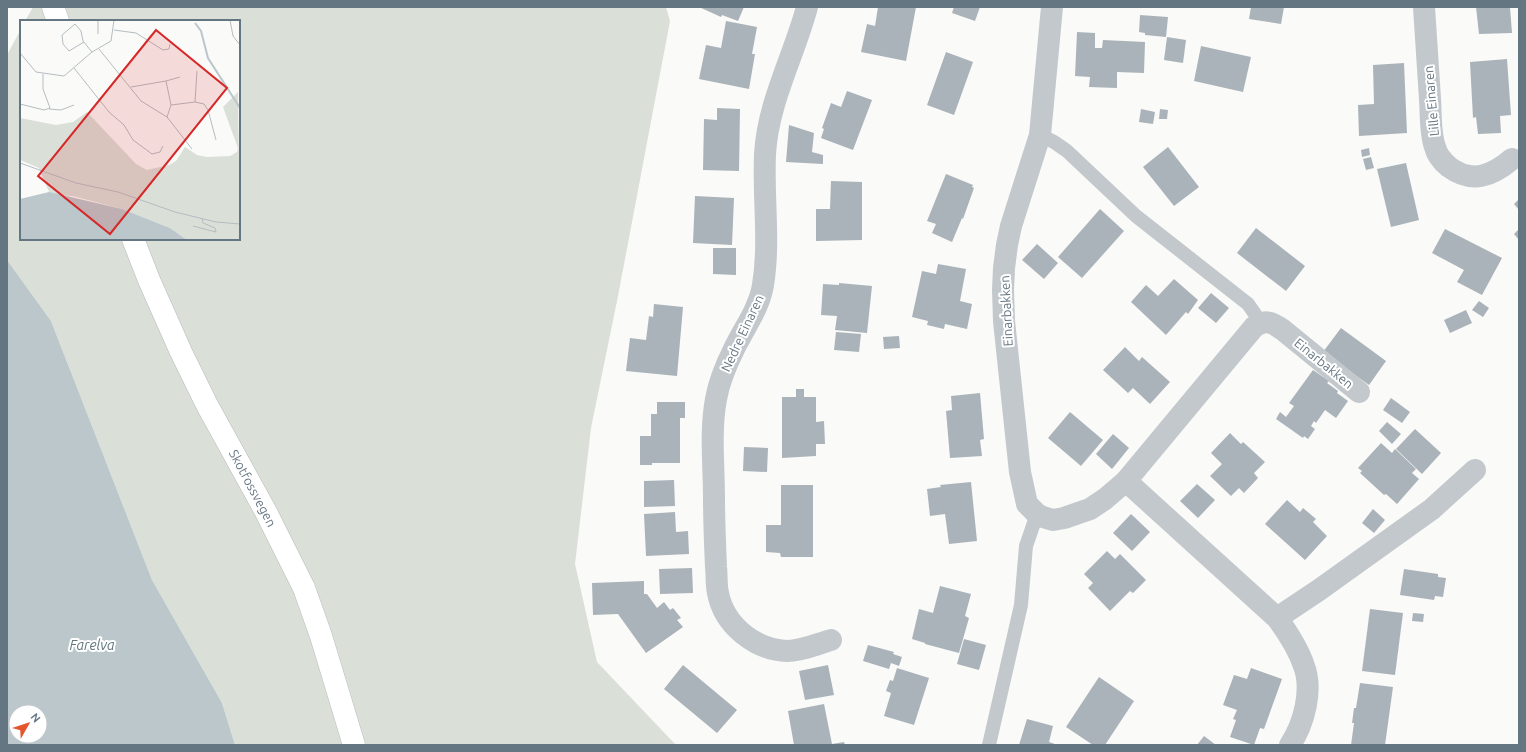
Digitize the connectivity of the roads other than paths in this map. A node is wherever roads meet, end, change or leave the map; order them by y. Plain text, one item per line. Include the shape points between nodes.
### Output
1 (53, 7) edge
2 (807, 7) edge
3 (1052, 7) edge
4 (1424, 7) edge
5 (58, 20) edge
6 (1040, 135) junction
7 (1512, 159) dead end
8 (133, 240) edge
9 (1259, 324) junction
10 (1359, 392) dead end
11 (1475, 470) dead end
12 (1126, 481) junction
13 (1037, 514) junction
14 (1277, 618) junction
15 (831, 640) dead end
16 (354, 745) edge
17 (989, 745) edge
18 (1290, 745) edge

1 - 5 main road
2 - 15 street, Nedre Einaren via 769,123 765,154 766,252 763,286 746,330 734,349 716,398 714,525 718,593 724,611 734,626 746,637 775,649 789,651
3 - 6 street, Einarbakken
4 - 7 street, Lille Einaren via 1431,124 1435,148 1444,162 1458,173 1474,177 1500,169
6 - 9 lane via 1067,151 1136,216 1248,304
6 - 13 street, Einarbakken via 1011,226 1003,290 1020,472 1027,504
8 - 16 main road, Skotfossvegen via 181,352 304,588
9 - 10 street, Einarbakken via 1272,323 1283,330
9 - 12 street
11 - 14 street via 1432,509
12 - 13 street via 1105,499 1077,515 1053,520
12 - 14 street
13 - 17 lane via 1026,546 1021,605
14 - 18 street via 1289,634 1305,667 1308,686 1305,711

